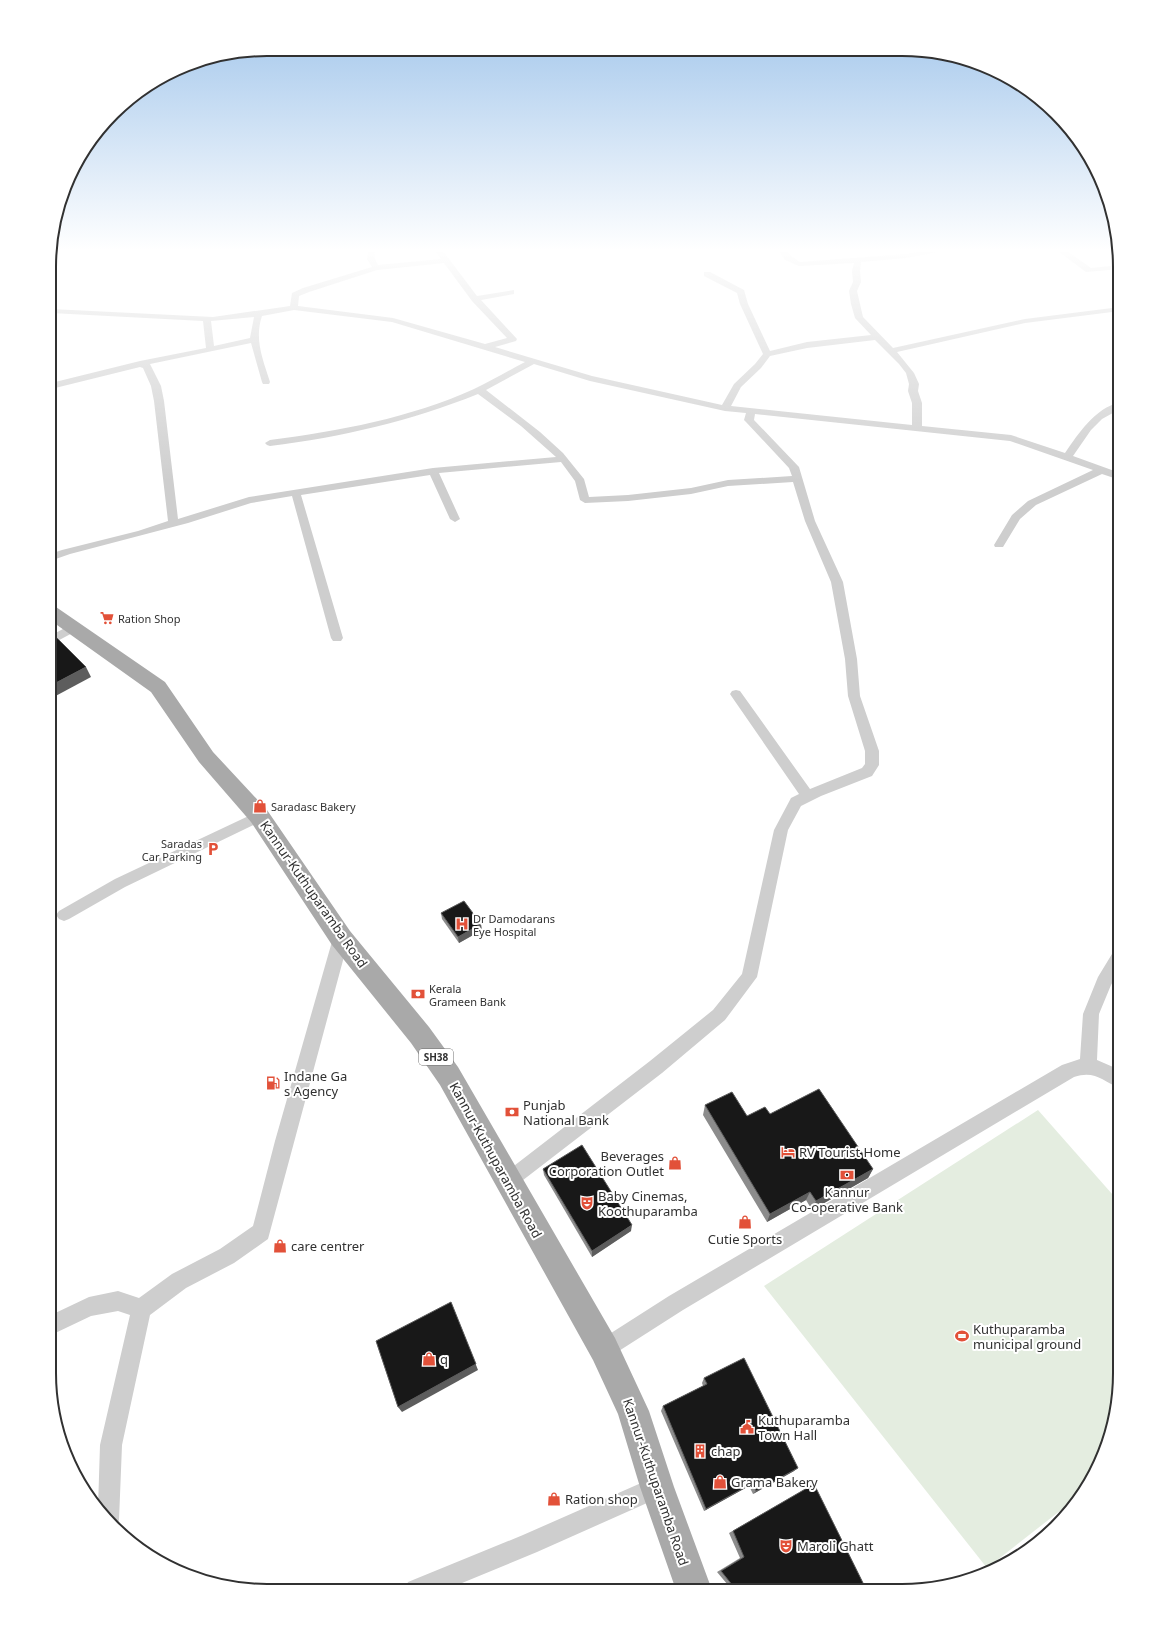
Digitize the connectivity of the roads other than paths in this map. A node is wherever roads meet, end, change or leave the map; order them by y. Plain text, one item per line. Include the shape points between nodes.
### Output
1 (208, 328) edge
2 (254, 328) edge
3 (419, 328) edge
4 (502, 328) edge
5 (755, 328) edge
6 (868, 328) edge
7 (996, 328) edge
8 (877, 337) junction
9 (254, 340) junction
10 (486, 347) junction
11 (210, 349) junction
12 (891, 351) junction
13 (767, 354) junction
14 (531, 362) junction
15 (140, 364) junction
16 (266, 382) dead end
17 (56, 385) edge
18 (478, 390) junction
19 (725, 408) junction
20 (1113, 409) edge
21 (750, 412) junction
22 (917, 429) junction
23 (270, 444) dead end
24 (1068, 457) junction
25 (563, 459) junction
26 (1102, 470) junction
27 (433, 471) junction
28 (1113, 475) edge
29 (797, 479) junction
30 (296, 494) junction
31 (454, 519) dead end
32 (173, 523) junction
33 (1000, 545) dead end
34 (56, 556) edge
35 (56, 615) edge
36 (74, 627) junction
37 (56, 638) edge
38 (337, 638) dead end
39 (736, 694) dead end
40 (808, 796) junction
41 (259, 816) junction
42 (64, 915) dead end
43 (341, 938) junction
44 (1113, 966) edge
45 (1088, 1065) junction
46 (1113, 1076) edge
47 (508, 1182) junction
48 (141, 1309) junction
49 (56, 1323) edge
50 (604, 1349) junction
51 (657, 1487) junction
52 (108, 1512) edge
53 (431, 1584) edge
54 (692, 1584) edge

1 - 11 street
2 - 9 street
3 - 10 street
4 - 10 street via 513,339
5 - 13 street
6 - 8 street
7 - 12 street
8 - 12 street
8 - 13 street via 807,345
9 - 11 street
9 - 16 street
10 - 14 street
11 - 15 street
12 - 22 street via 910,373 914,384
13 - 19 street via 737,386
14 - 18 street
14 - 19 street
15 - 17 street
15 - 32 street via 147,366 156,386
18 - 23 street via 392,422
18 - 25 street
19 - 21 street
20 - 24 street via 1094,422
21 - 22 street
21 - 29 street via 749,420 791,463
22 - 24 street via 1011,438
24 - 26 street
25 - 27 street
25 - 29 street via 580,480 585,500 691,491 728,483
26 - 28 street
26 - 33 street via 1032,503 1016,516
27 - 30 street
27 - 31 street
29 - 40 street via 810,521 837,582 851,659 854,696 872,751 872,765 867,772
30 - 32 street via 249,500
30 - 38 street
32 - 34 street
35 - 36 main road, Kannur-Kuthuparamba Road / SH38
36 - 37 street
36 - 41 main road, Kannur-Kuthuparamba Road / SH38 via 158,687 206,757
39 - 40 street
40 - 47 street via 796,802 781,830 749,977 719,1015 656,1068
41 - 42 street via 120,883
41 - 43 main road, Kannur-Kuthuparamba Road / SH38
43 - 47 main road, Kannur-Kuthuparamba Road / SH38 via 449,1076
43 - 48 street via 261,1232 227,1256 179,1281
44 - 45 street via 1091,1014
45 - 46 street via 1098,1067
45 - 50 street via 1068,1071 676,1303
47 - 50 main road, Kannur-Kuthuparamba Road / SH38
48 - 49 street via 118,1301 89,1307
48 - 52 street via 111,1445
50 - 51 main road, Kannur-Kuthuparamba Road / SH38 via 633,1410
51 - 53 street
51 - 54 main road, Kannur-Kuthuparamba Road / SH38

